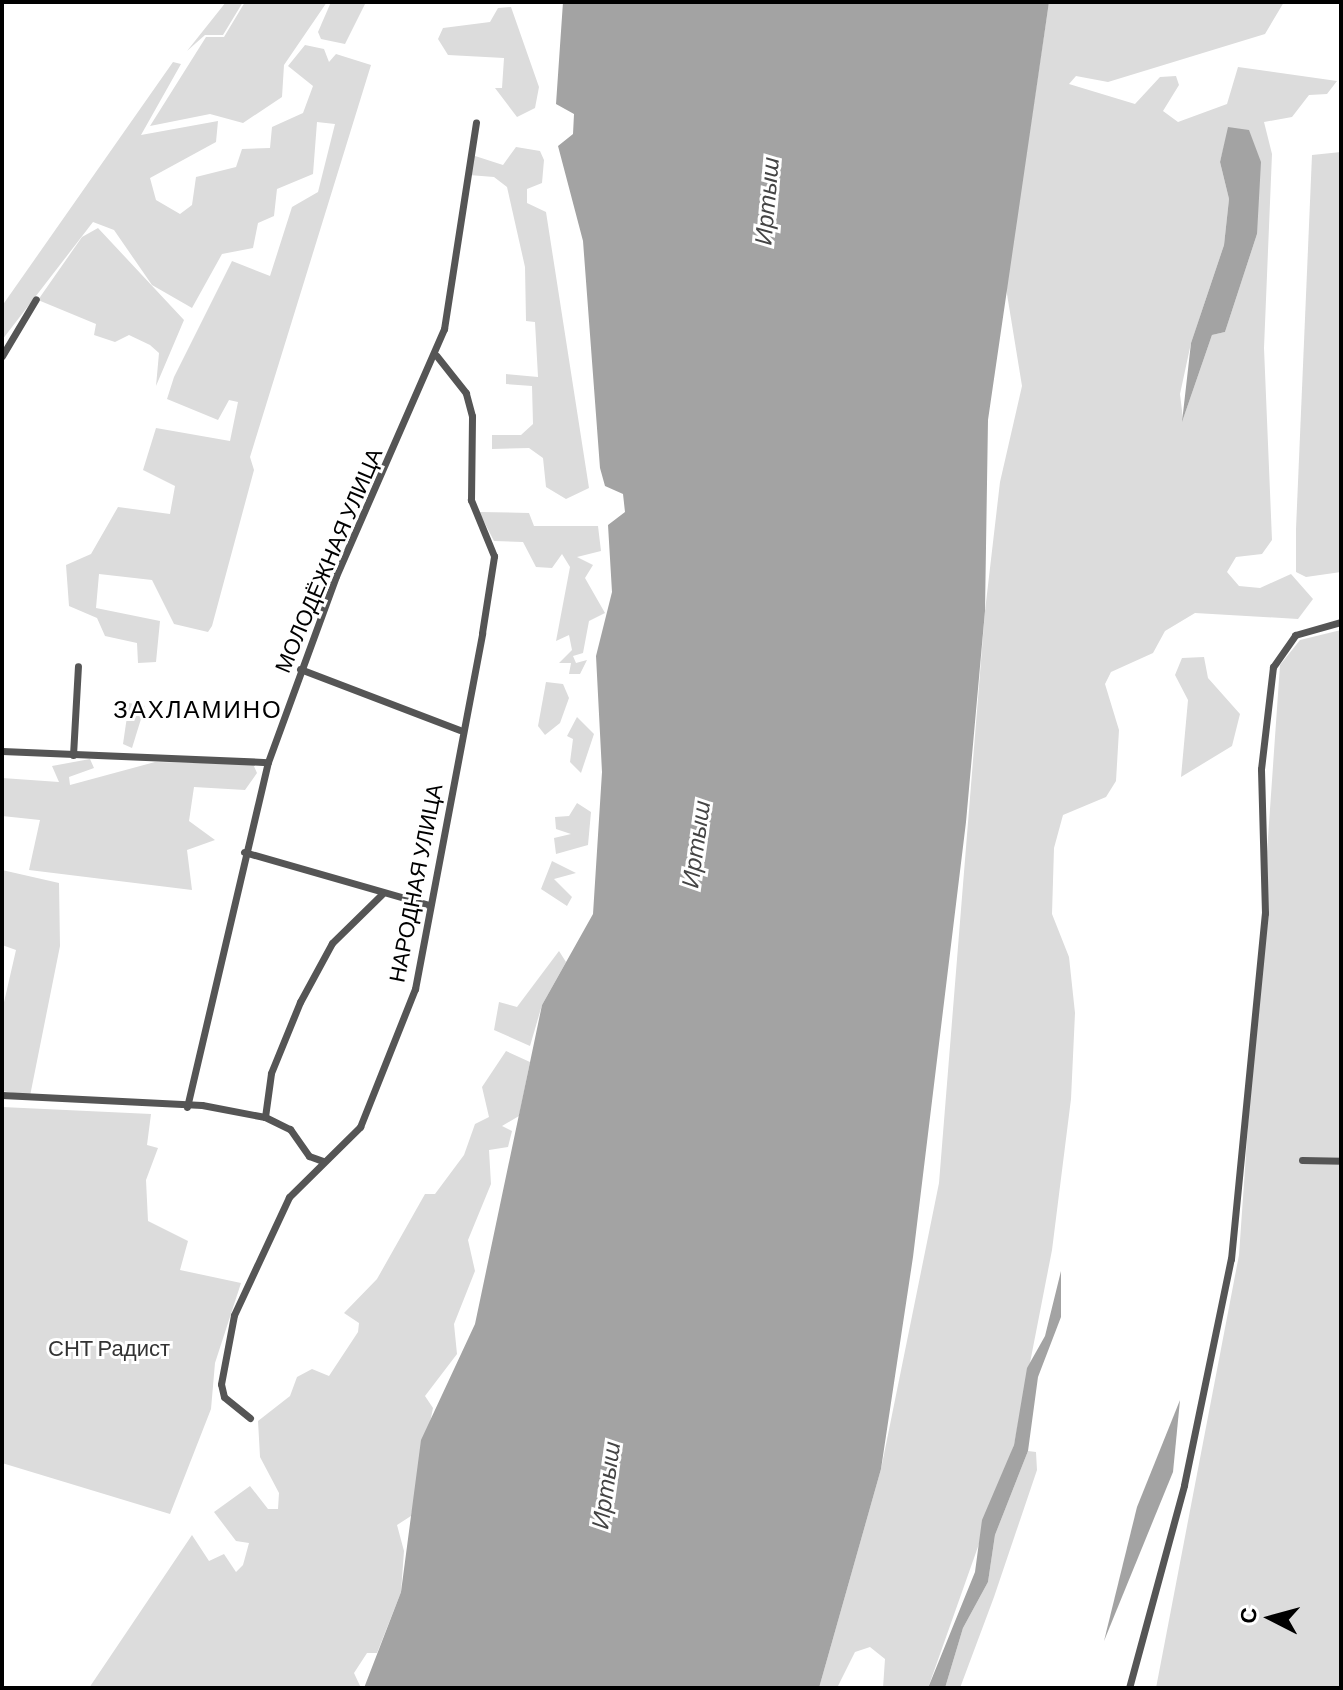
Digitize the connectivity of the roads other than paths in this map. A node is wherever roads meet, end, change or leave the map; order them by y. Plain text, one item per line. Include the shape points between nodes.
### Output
1 (476, 122) dead end
2 (36, 299) dead end
3 (436, 355) junction
4 (2, 356) edge
5 (1341, 622) edge
6 (78, 666) dead end
7 (300, 669) junction
8 (460, 730) junction
9 (2, 751) edge
10 (73, 755) junction
11 (268, 762) junction
12 (244, 852) junction
13 (382, 894) junction
14 (429, 905) junction
15 (2, 1095) edge
16 (187, 1107) junction
17 (265, 1117) junction
18 (1302, 1160) dead end
19 (323, 1161) junction
20 (1341, 1161) edge
21 (250, 1418) dead end
22 (1129, 1688) edge

1 - 3 street, МОЛОДЁЖНАЯ УЛИЦА
2 - 4 street
3 - 7 street, МОЛОДЁЖНАЯ УЛИЦА
3 - 8 street, НАРОДНАЯ УЛИЦА via 466,393 471,500 494,556
5 - 22 street via 1295,635 1273,667 1261,769 1265,913 1231,1259 1184,1485
6 - 10 street
7 - 8 street
7 - 11 street, МОЛОДЁЖНАЯ УЛИЦА
8 - 14 street, НАРОДНАЯ УЛИЦА
9 - 10 street
10 - 11 street
11 - 12 street, МОЛОДЁЖНАЯ УЛИЦА
12 - 13 street
12 - 16 street, МОЛОДЁЖНАЯ УЛИЦА
13 - 14 street
13 - 17 street via 332,943 300,1002 271,1073
14 - 19 street, НАРОДНАЯ УЛИЦА via 415,989 378,1089 360,1127
15 - 16 street
16 - 17 street
17 - 19 street via 290,1129 309,1156
18 - 20 street
19 - 21 street, НАРОДНАЯ УЛИЦА via 289,1197 247,1276 222,1355 224,1397

